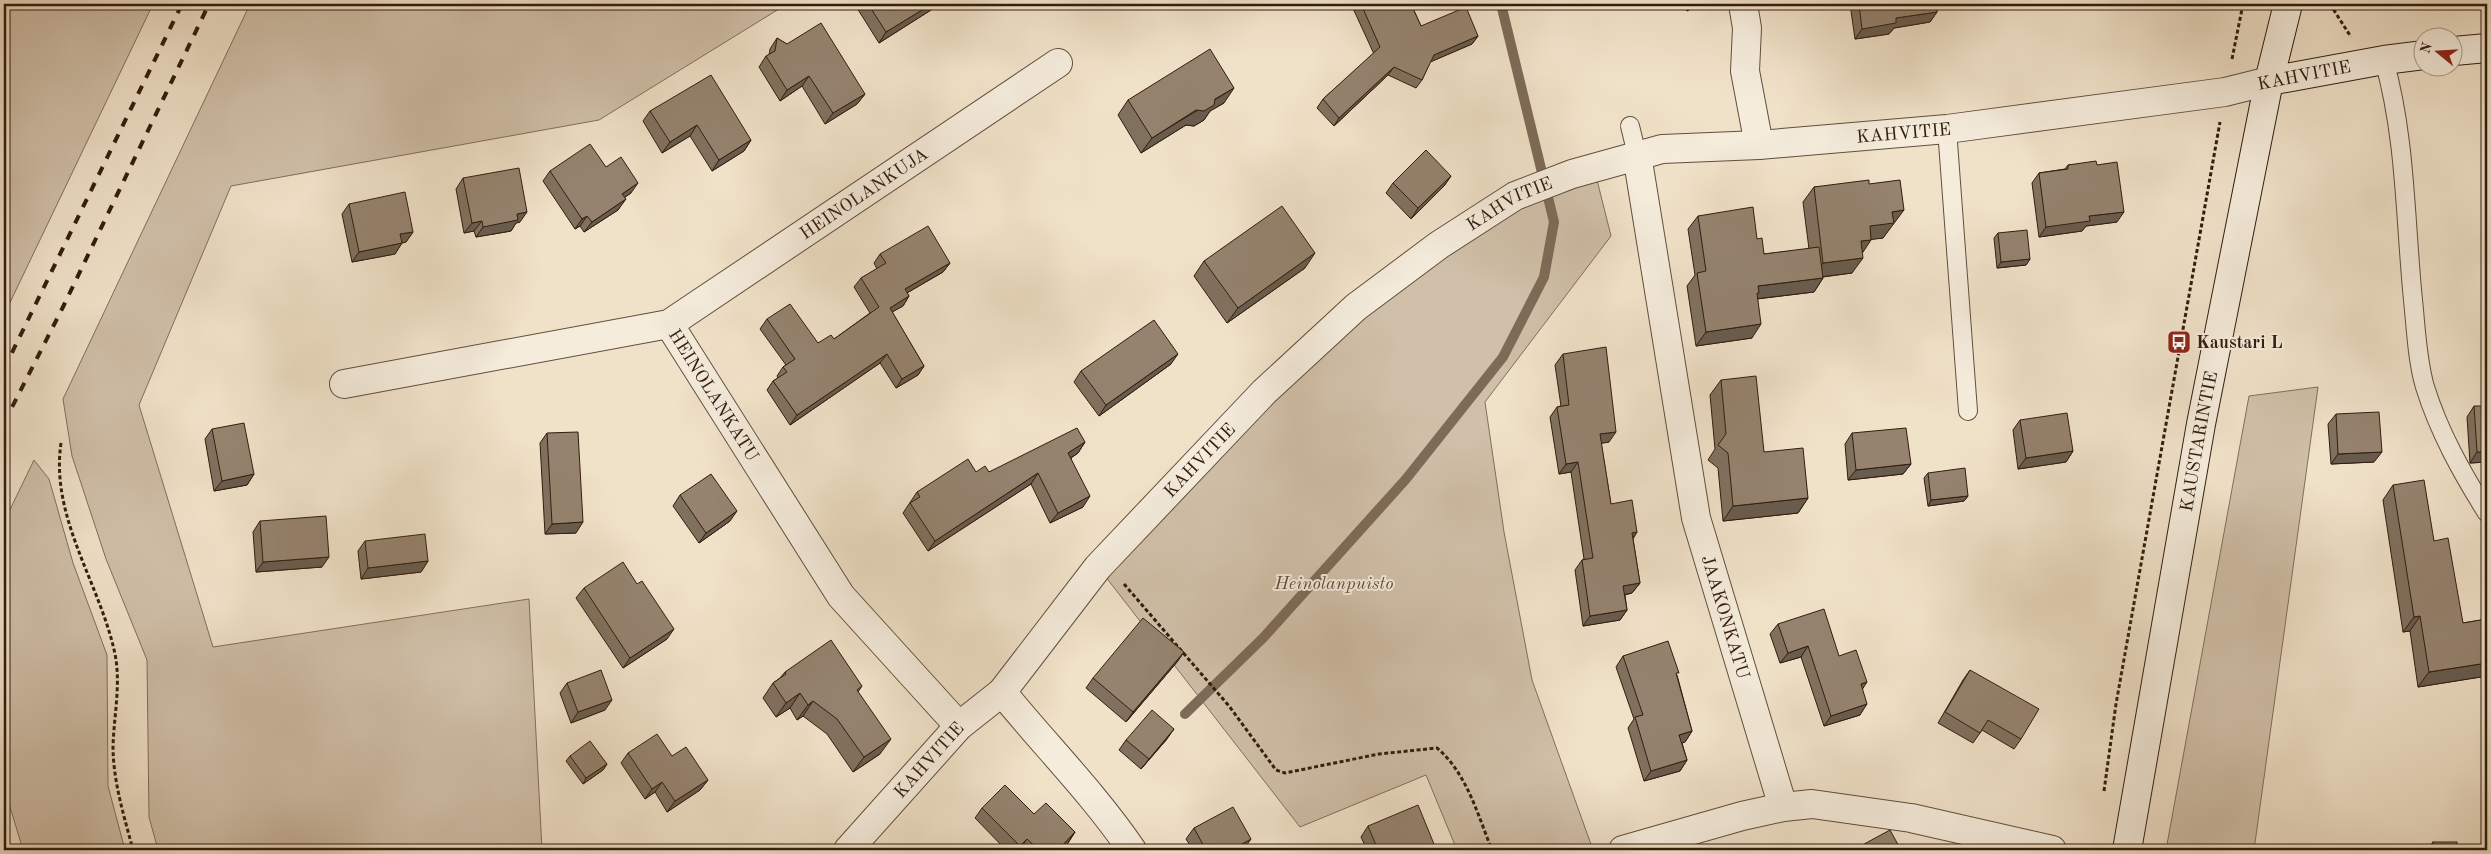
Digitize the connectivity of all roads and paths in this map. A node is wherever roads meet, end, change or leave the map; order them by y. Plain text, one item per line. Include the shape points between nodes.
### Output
1 (2243, 4) edge
2 (2288, 4) edge
3 (1747, 8) edge
4 (2487, 48) edge
5 (2464, 51) edge
6 (2414, 56) edge
7 (2384, 60) junction
8 (1058, 62) dead end
9 (2270, 82) junction
10 (2225, 92) junction
11 (1630, 126) dead end
12 (1947, 129) junction
13 (1759, 145) junction
14 (1637, 155) junction
15 (669, 324) junction
16 (344, 384) dead end
17 (1968, 411) dead end
18 (61, 443) dead end
19 (2487, 513) edge
20 (1104, 561) junction
21 (1002, 692) junction
22 (959, 726) junction
23 (2104, 792) dead end
24 (1783, 807) junction
25 (133, 850) edge
26 (848, 850) edge
27 (1132, 850) edge
28 (1492, 850) edge
29 (1623, 850) edge
30 (2052, 850) edge
31 (2127, 850) edge

1 - 10 path
2 - 9 street, KAUSTARINTIE
3 - 13 street via 1745,71
4 - 5 street
6 - 7 street, KAHVITIE
7 - 9 street, KAHVITIE
7 - 19 lane via 2394,96 2404,168 2408,243 2425,386 2444,436
8 - 15 street, HEINOLANKUJA
9 - 10 street, KAHVITIE
9 - 31 street, KAUSTARINTIE via 2201,424
10 - 12 street, KAHVITIE
10 - 23 path via 2116,704
11 - 14 lane
12 - 13 street, KAHVITIE
12 - 17 lane
13 - 14 street, KAHVITIE via 1662,149
14 - 20 street, KAHVITIE via 1572,174 1515,196 1439,245 1356,307 1264,392
14 - 24 street, JAAKONKATU via 1696,518
15 - 16 street, HEINOLANKATU
15 - 22 street, HEINOLANKATU via 841,596
18 - 25 path via 59,483 74,539 115,654 115,776
20 - 21 street, KAHVITIE
20 - 28 path via 1229,706 1276,770 1285,773 1379,754 1437,748 1450,759 1464,784
21 - 22 street, KAHVITIE
21 - 27 street via 1045,746 1110,817
22 - 26 street, KAHVITIE
24 - 29 street
24 - 30 street via 1812,804 1910,818

